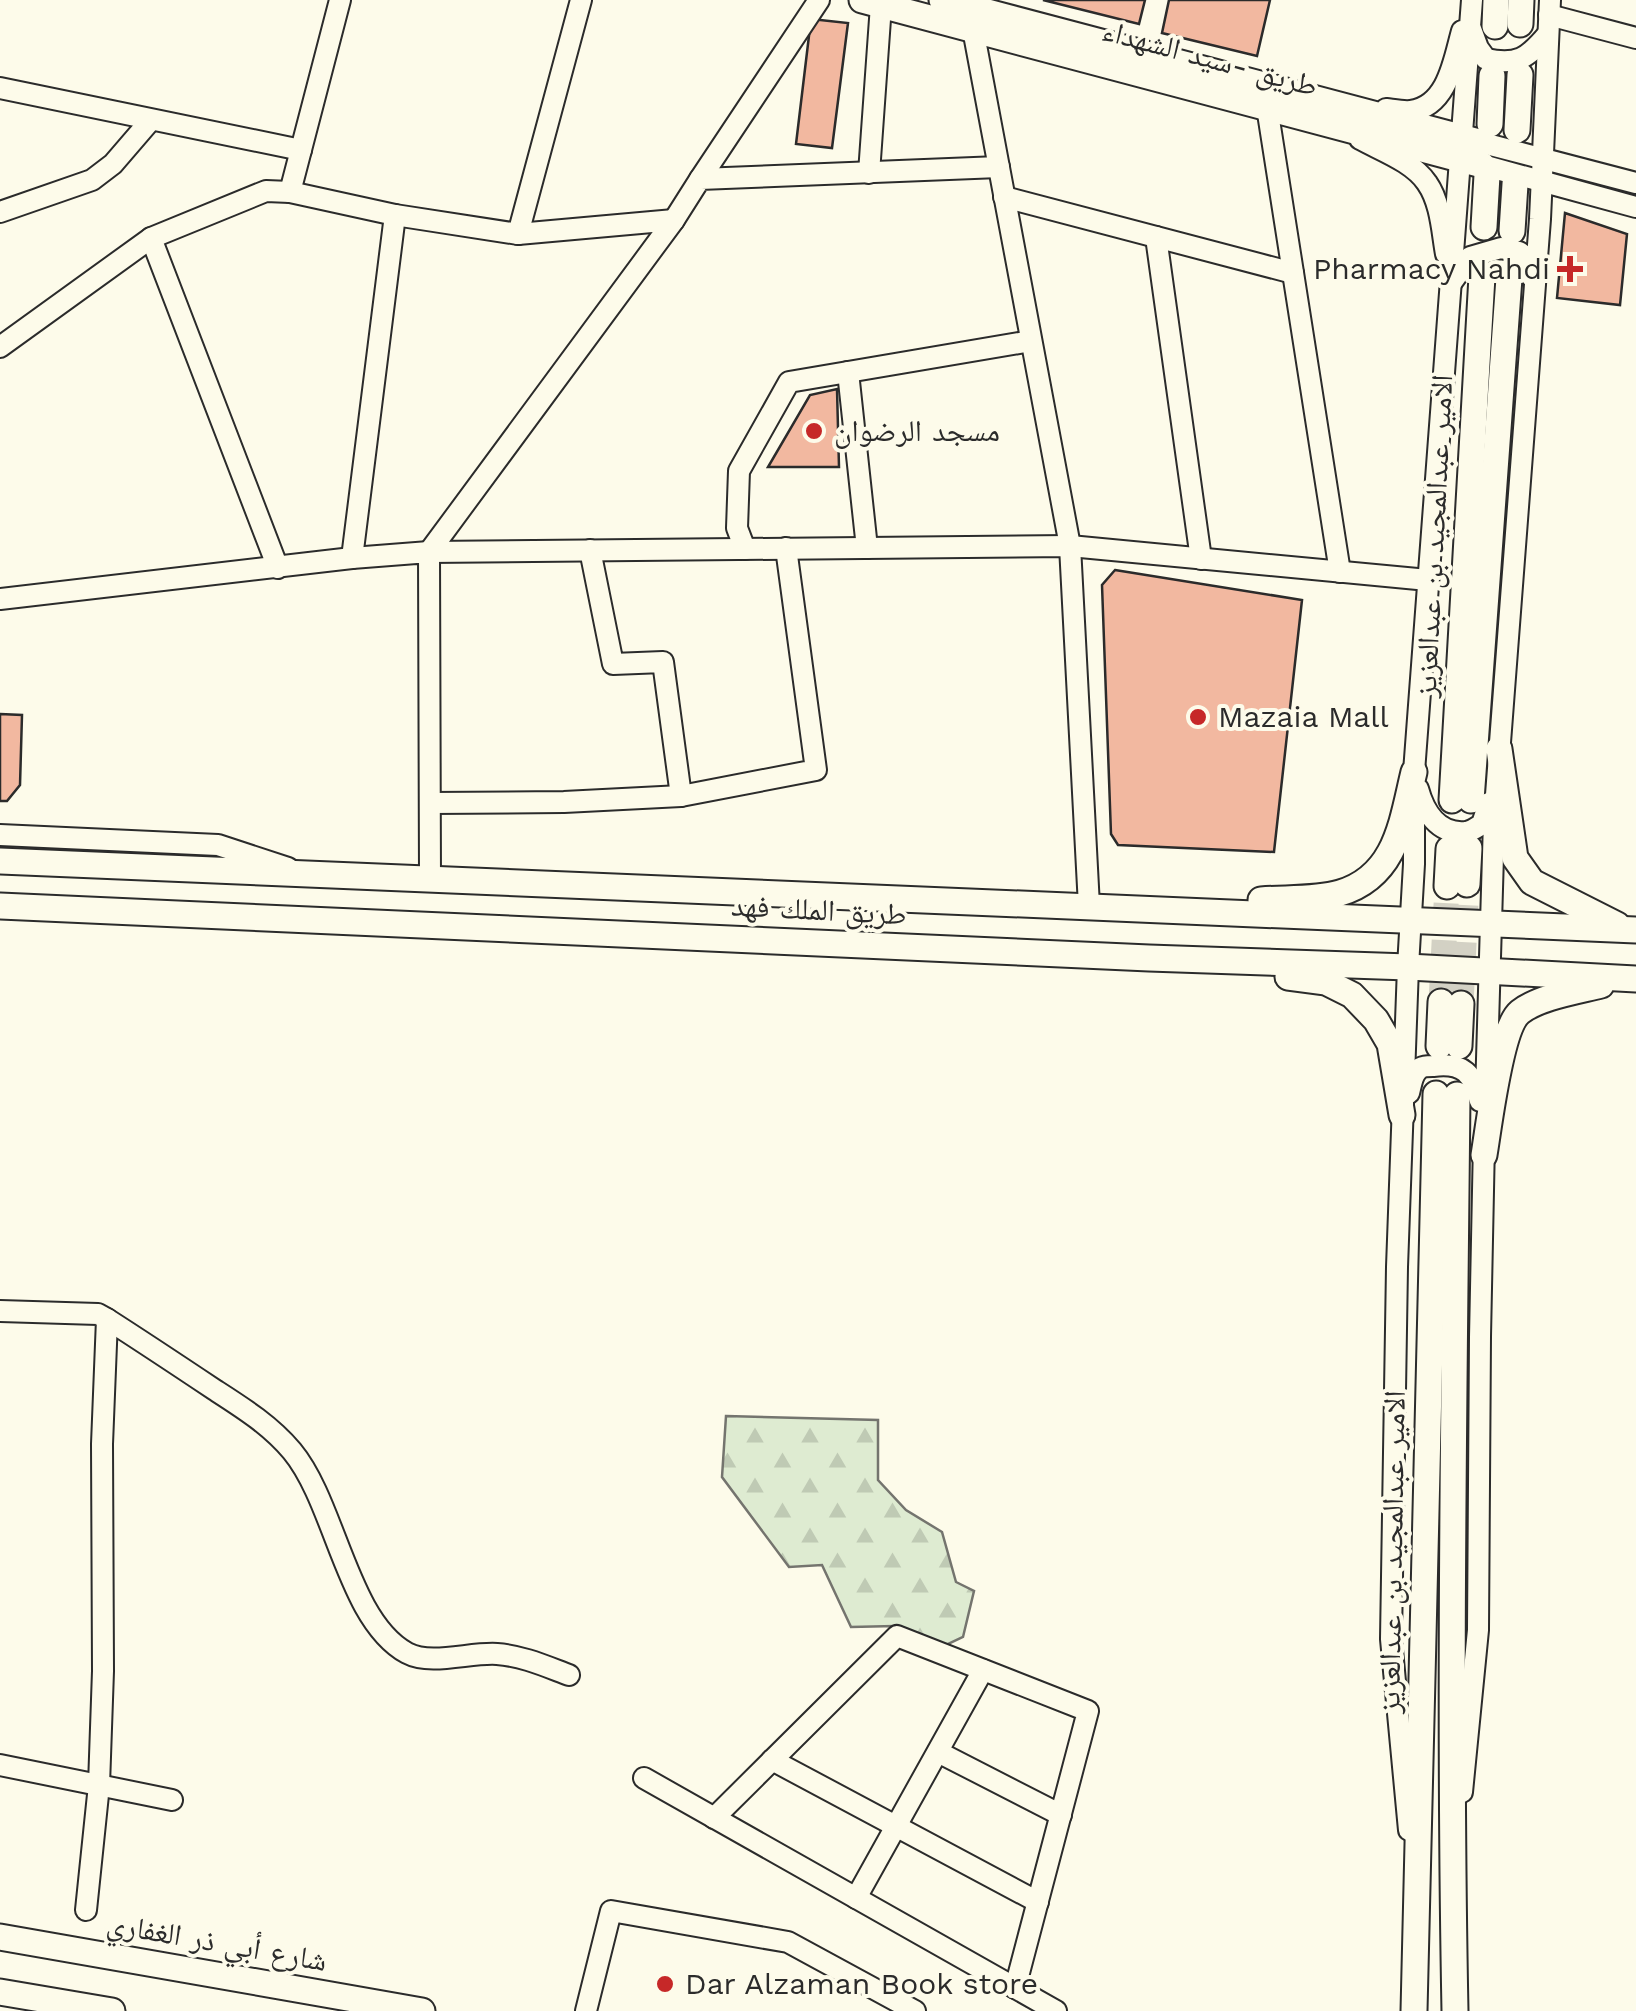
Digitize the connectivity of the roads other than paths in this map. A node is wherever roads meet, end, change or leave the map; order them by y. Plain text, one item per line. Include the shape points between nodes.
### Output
1 (340, 0) edge
2 (581, 0) edge
3 (819, 0) edge
4 (945, 0) edge
5 (1471, 0) edge
6 (872, 2) edge
7 (1501, 15) edge
8 (1549, 16) edge
9 (973, 28) junction
10 (1636, 38) edge
11 (1520, 75) dead end
12 (1492, 76) dead end
13 (0, 88) edge
14 (1267, 107) junction
15 (1339, 116) junction
16 (150, 121) junction
17 (1517, 130) dead end
18 (301, 150) junction
19 (1478, 151) junction
20 (1546, 160) junction
21 (999, 168) junction
22 (868, 173) junction
23 (700, 180) junction
24 (1534, 183) junction
25 (1636, 183) edge
26 (290, 192) junction
27 (1004, 197) junction
28 (1636, 207) edge
29 (0, 212) edge
30 (396, 215) junction
31 (674, 220) junction
32 (1484, 227) dead end
33 (1512, 231) dead end
34 (518, 234) junction
35 (1156, 237) junction
36 (151, 238) junction
37 (1293, 274) junction
38 (1482, 276) dead end
39 (1509, 278) dead end
40 (1451, 284) junction
41 (1535, 286) junction
42 (1031, 341) junction
43 (0, 347) edge
44 (848, 372) junction
45 (1070, 546) junction
46 (786, 548) junction
47 (868, 548) junction
48 (745, 549) junction
49 (590, 550) junction
50 (429, 552) junction
51 (352, 558) junction
52 (1200, 558) junction
53 (278, 568) junction
54 (1340, 572) junction
55 (1428, 580) junction
56 (0, 599) edge
57 (1499, 754) junction
58 (1414, 772) junction
59 (681, 796) junction
60 (430, 803) junction
61 (0, 835) edge
62 (1459, 849) dead end
63 (0, 860) edge
64 (304, 873) junction
65 (430, 878) junction
66 (1457, 885) tunnel mouth
67 (0, 906) edge
68 (1089, 906) junction
69 (1155, 909) junction
70 (1411, 920) junction
71 (1490, 924) junction
72 (1631, 930) edge
73 (1149, 958) junction
74 (1408, 967) junction
75 (1488, 972) junction
76 (1629, 979) edge
77 (1451, 1003) tunnel mouth
78 (1449, 1046) dead end
79 (1402, 1114) junction
80 (1485, 1124) junction
81 (1484, 1154) junction
82 (0, 1311) edge
83 (106, 1319) junction
84 (982, 1670) junction
85 (570, 1675) dead end
86 (938, 1752) junction
87 (772, 1760) junction
88 (0, 1765) edge
89 (644, 1778) dead end
90 (99, 1785) junction
91 (172, 1800) dead end
92 (1061, 1815) junction
93 (714, 1818) junction
94 (896, 1826) junction
95 (1452, 1894) junction
96 (856, 1898) junction
97 (1038, 1902) junction
98 (1416, 1903) junction
99 (86, 1910) dead end
100 (0, 1937) edge
101 (1015, 1988) junction
102 (0, 1992) edge
103 (112, 2011) edge
104 (422, 2011) edge
105 (586, 2011) edge
106 (915, 2011) edge
107 (1056, 2011) edge
108 (1414, 2011) edge
109 (1455, 2011) edge

1 - 18 street
2 - 34 street
3 - 23 street
4 - 15 main road, طريق -سيد الشهداء
5 - 7 street
5 - 15 street via 1442,92 1412,111
6 - 9 main road, طريق -سيد الشهداء
6 - 22 street
7 - 8 street via 1478,48 1486,58 1507,63 1534,52
7 - 19 street
8 - 10 street
8 - 20 street
9 - 14 main road, طريق -سيد الشهداء
9 - 21 street
11 - 17 main road
12 - 19 main road
13 - 16 street
14 - 15 main road, طريق -سيد الشهداء
14 - 37 street
15 - 19 main road, طريق -سيد الشهداء
15 - 40 street via 1427,182
16 - 18 street
16 - 29 street via 92,180
18 - 26 street
19 - 20 street
19 - 24 street
19 - 32 main road
19 - 40 street
20 - 24 street
20 - 25 street
21 - 22 street
21 - 27 street
22 - 23 street
23 - 31 street
24 - 28 street
24 - 33 main road
24 - 41 street
26 - 30 street
26 - 36 street via 266,192
27 - 35 street
27 - 42 street
30 - 34 street
30 - 51 street
31 - 34 street
31 - 50 street
35 - 37 street
35 - 52 street
36 - 43 street
36 - 53 street
37 - 54 street
38 - 39 main road, الامير عبدالمجيد بن عبدالعزيز via 1462,800
40 - 41 street via 1470,257 1501,248 1528,260
40 - 55 street
41 - 57 street
42 - 44 street
42 - 45 street
44 - 47 street
44 - 48 street via 789,382 739,471 737,528
45 - 47 street
45 - 52 street
45 - 68 street
46 - 47 street
46 - 48 street
46 - 59 street via 816,770
48 - 49 street
49 - 50 street
49 - 59 street via 613,664 664,662
50 - 51 street
50 - 60 street
51 - 53 street
52 - 54 street
53 - 56 street
54 - 55 street
55 - 58 street
57 - 58 street via 1482,824 1466,832 1430,818
57 - 71 street
57 - 72 main road via 1515,858 1532,882
58 - 69 main road via 1388,861 1360,886 1337,894
58 - 70 street
59 - 60 street
60 - 65 street
61 - 64 street via 218,844
62 - 66 main road
63 - 64 main road, طريق الملك فهد
64 - 65 main road, طريق الملك فهد
65 - 68 main road, طريق الملك فهد
67 - 73 main road, طريق الملك فهد
68 - 69 main road, طريق الملك فهد
69 - 70 main road, طريق الملك فهد
70 - 71 main road, طريق الملك فهد
70 - 74 street
71 - 72 main road, طريق الملك فهد
71 - 75 street
73 - 74 main road, طريق الملك فهد
73 - 79 main road via 1326,982 1352,995 1390,1044
74 - 75 main road, طريق الملك فهد
74 - 79 street
75 - 76 main road, طريق الملك فهد
75 - 80 street
76 - 81 main road via 1538,1002 1517,1014 1505,1039
77 - 78 main road
79 - 80 street via 1420,1067 1458,1066 1474,1080
79 - 98 street via 1391,1640
80 - 81 street
81 - 95 street via 1478,1630
82 - 83 street
83 - 85 street via 283,1440 312,1479 362,1602 396,1646 412,1656 520,1657
83 - 90 street
84 - 86 street
84 - 87 street via 897,1636
84 - 92 street via 1088,1711
86 - 92 street
86 - 94 street
87 - 93 street
87 - 94 street
88 - 90 street
89 - 93 street
90 - 91 street
90 - 99 street
92 - 97 street
93 - 96 street
94 - 96 street
94 - 97 street
95 - 98 main road, الامير عبدالمجيد بن عبدالعزيز via 1447,1095
95 - 109 main road, الامير عبدالمجيد بن عبدالعزيز
96 - 101 street
97 - 101 street
98 - 108 main road, الامير عبدالمجيد بن عبدالعزيز
100 - 104 main road, شارع أبي ذر الغفاري
101 - 107 street
102 - 103 main road
105 - 106 street via 611,1911 788,1942

